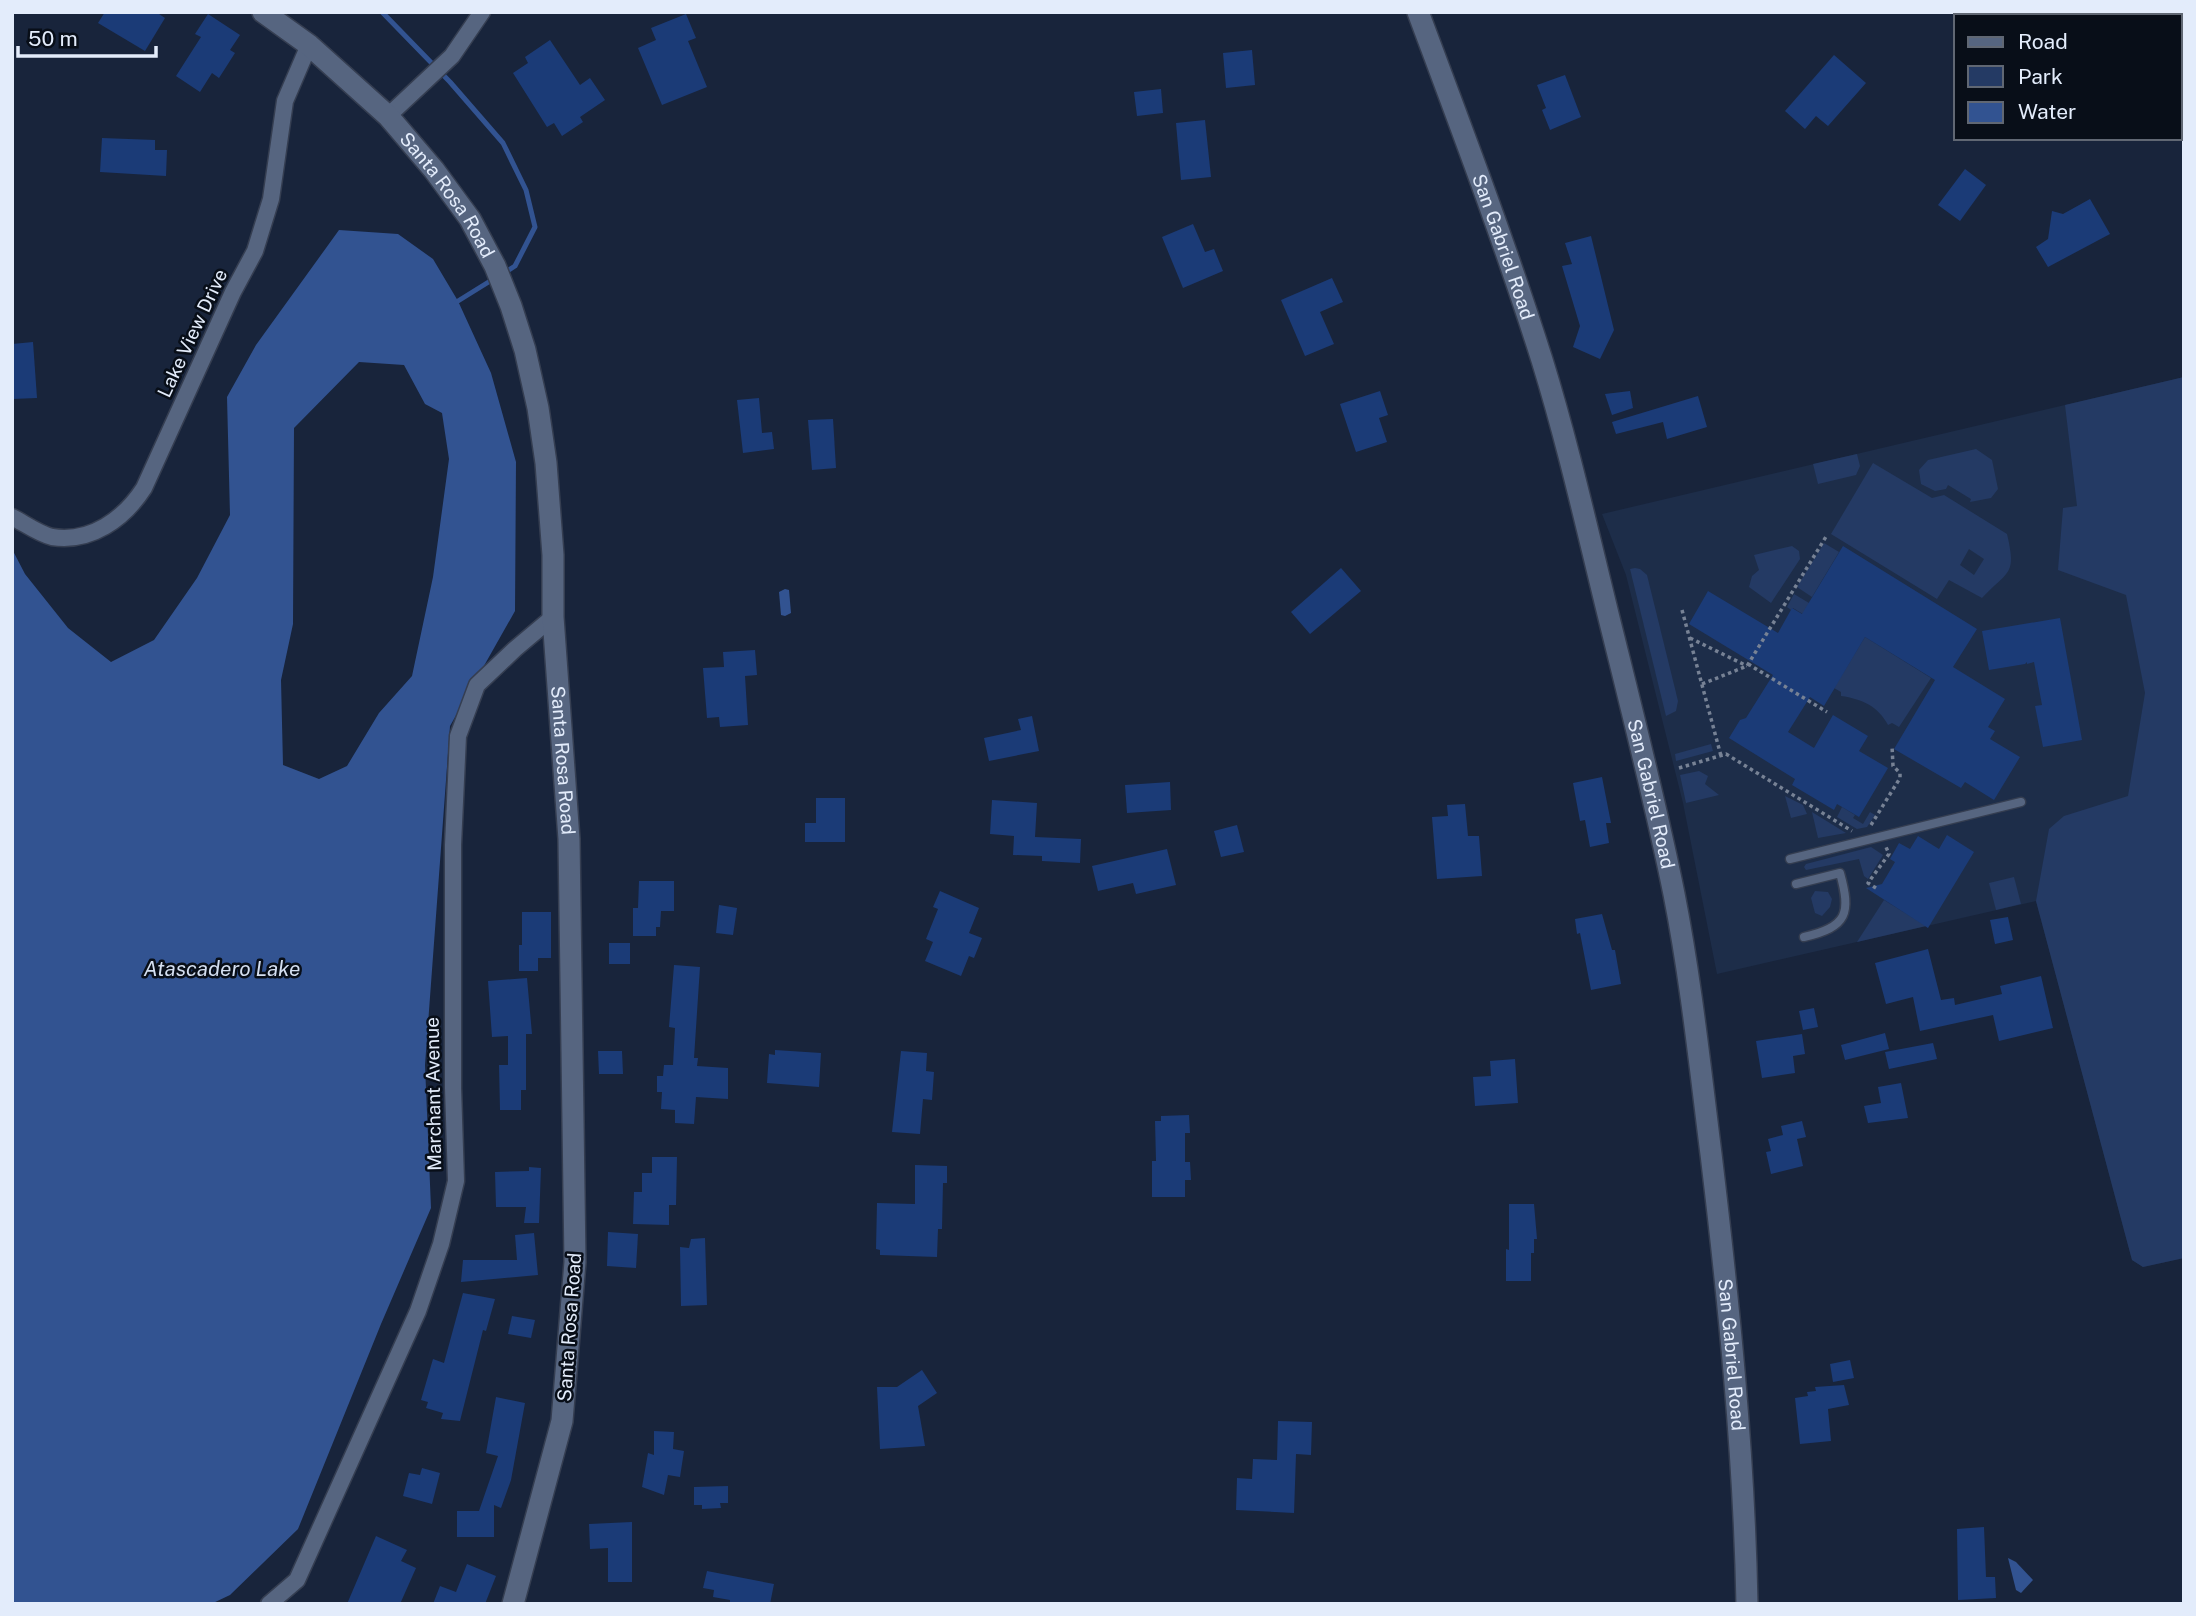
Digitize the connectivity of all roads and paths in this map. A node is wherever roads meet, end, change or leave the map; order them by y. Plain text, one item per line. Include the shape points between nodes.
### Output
1 (263, 12) edge
2 (482, 12) edge
3 (1418, 12) edge
4 (309, 45) junction
5 (388, 116) junction
6 (12, 517) edge
7 (1827, 535) dead end
8 (1682, 610) dead end
9 (553, 617) junction
10 (1690, 638) junction
11 (1747, 665) junction
12 (1702, 684) junction
13 (1827, 712) dead end
14 (1892, 746) dead end
15 (1721, 756) junction
16 (1679, 768) dead end
17 (2021, 802) dead end
18 (1869, 829) dead end
19 (1862, 831) dead end
20 (1885, 845) dead end
21 (1790, 859) dead end
22 (1868, 883) junction
23 (1796, 884) dead end
24 (1861, 885) dead end
25 (1876, 888) dead end
26 (1804, 937) dead end
27 (269, 1604) edge
28 (513, 1604) edge
29 (1748, 1604) edge

1 - 4 street, Santa Rosa Road
2 - 5 street via 452,56
3 - 29 street, San Gabriel Road via 1479,177 1563,432 1674,894 1692,997 1720,1231 1746,1529
4 - 5 street, Santa Rosa Road
4 - 6 street, Lake View Drive via 285,101 271,199 255,251 144,488 116,520 78,537 50,536
5 - 9 street, Santa Rosa Road via 470,219 511,306 525,350 547,463
7 - 11 path
8 - 10 path
9 - 27 street, Marchant Avenue via 477,685 458,736 453,845 456,1181 440,1244 418,1311 297,1580
9 - 28 street, Santa Rosa Road via 569,839 575,1262 562,1421
10 - 11 path
10 - 12 path
11 - 12 path
11 - 13 path
12 - 15 path
14 - 18 path via 1892,766 1900,778
15 - 16 path
15 - 19 path via 1726,754 1855,833
17 - 21 lane
20 - 22 path via 1889,854
22 - 24 path
22 - 25 path
23 - 26 lane via 1840,873 1847,898 1841,919 1831,928

